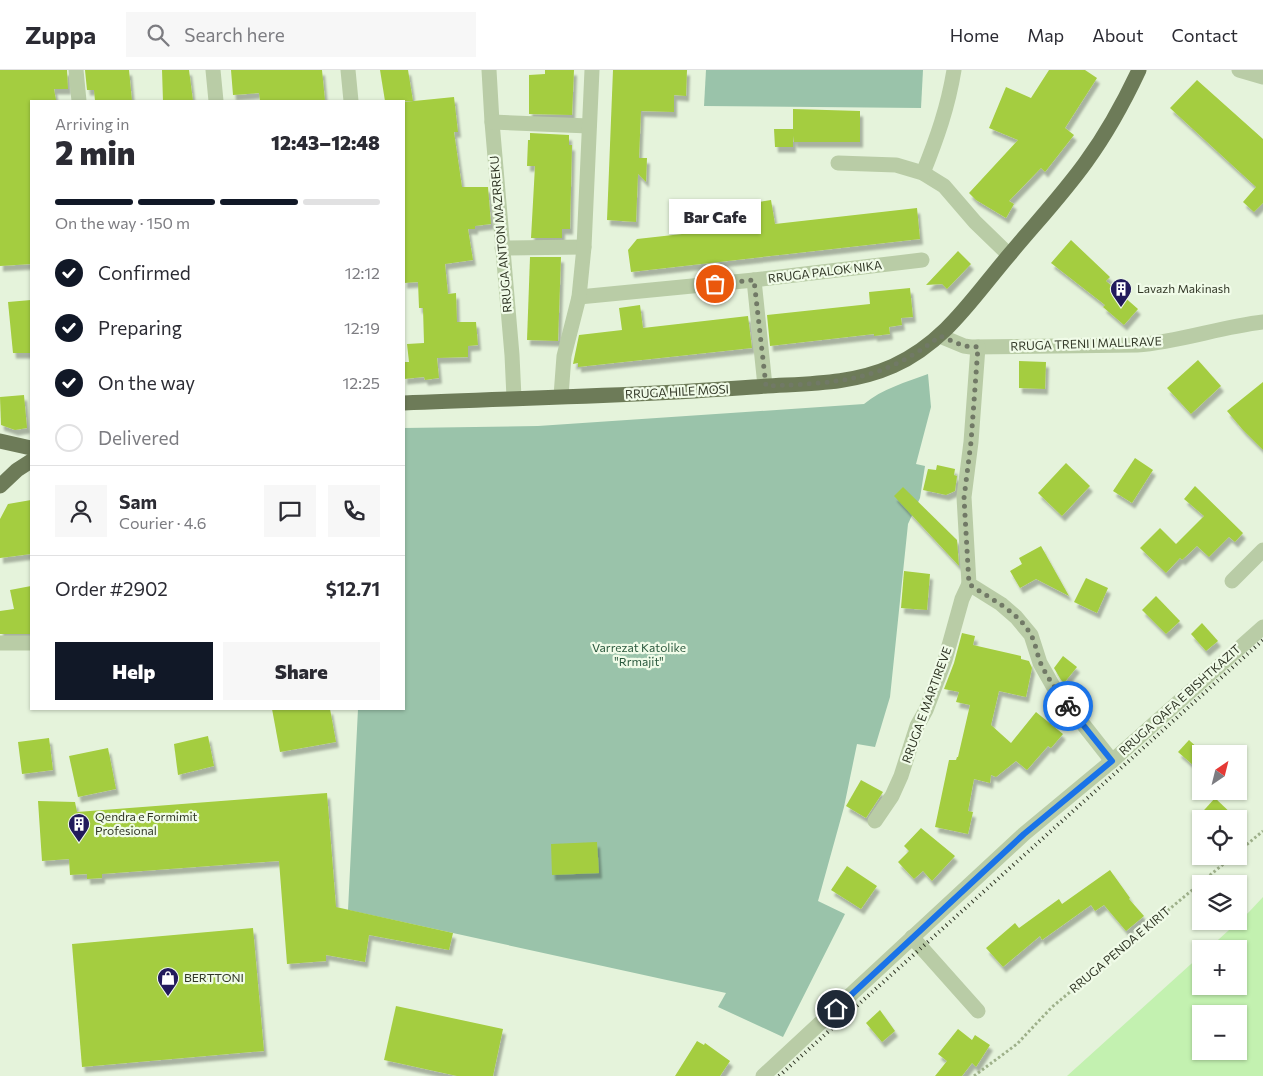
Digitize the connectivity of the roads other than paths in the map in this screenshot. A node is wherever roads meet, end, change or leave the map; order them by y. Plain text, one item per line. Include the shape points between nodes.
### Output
1 (76, 70) edge
2 (213, 70) edge
3 (348, 70) edge
4 (489, 70) edge
5 (592, 70) edge
6 (954, 70) edge
7 (1140, 70) edge
8 (1239, 70) edge
9 (1263, 77) edge
10 (79, 100) edge
11 (216, 100) edge
12 (351, 100) edge
13 (492, 122) junction
14 (589, 126) junction
15 (838, 163) dead end
16 (923, 173) junction
17 (584, 247) junction
18 (502, 248) junction
19 (1009, 255) junction
20 (922, 260) dead end
21 (754, 280) junction
22 (579, 297) junction
23 (1263, 322) edge
24 (940, 336) junction
25 (978, 347) junction
26 (766, 386) junction
27 (560, 396) junction
28 (514, 398) junction
29 (405, 403) edge
30 (0, 441) edge
31 (30, 448) edge
32 (30, 462) edge
33 (0, 486) edge
34 (1263, 550) edge
35 (1232, 581) dead end
36 (969, 584) junction
37 (1263, 626) edge
38 (0, 643) edge
39 (30, 643) edge
40 (1112, 761) junction
41 (875, 821) dead end
42 (912, 938) junction
43 (978, 1011) dead end
44 (763, 1076) edge

1 - 10 street
2 - 11 street
3 - 12 street
4 - 13 street, RRUGA ANTON MAZRREKU
5 - 14 street
6 - 16 street via 949,100
7 - 19 main road, RRUGA HILE MOSI via 1116,116 1086,162
8 - 9 street
13 - 14 street
13 - 18 street, RRUGA ANTON MAZRREKU
14 - 17 street
15 - 16 street via 896,165
16 - 19 street via 944,186
17 - 18 street
17 - 22 street
18 - 28 street, RRUGA ANTON MAZRREKU
19 - 24 main road, RRUGA HILE MOSI
20 - 21 street, RRUGA PALOK NIKA
21 - 22 street, RRUGA PALOK NIKA
21 - 26 street
22 - 27 street via 564,356
23 - 25 street, RRUGA TRENI I MALLRAVE via 1160,344
24 - 25 street, RRUGA TRENI I MALLRAVE via 964,346
24 - 26 main road, RRUGA HILE MOSI via 920,352 865,376 826,383
25 - 36 street, RRUGA E MARTIREVE via 964,498
26 - 27 main road, RRUGA HILE MOSI via 675,393
27 - 28 main road, RRUGA HILE MOSI
28 - 29 main road, RRUGA HILE MOSI
30 - 31 main road
32 - 33 main road
34 - 35 street
36 - 40 street via 1001,604 1031,635 1040,663 1054,686
36 - 41 street, RRUGA E MARTIREVE via 901,776
37 - 40 street, RRUGA QAFA E BISHTKAZIT
38 - 39 street
40 - 42 street, RRUGA QAFA E BISHTKAZIT via 1024,834
42 - 43 street
42 - 44 street, RRUGA QAFA E BISHTKAZIT

